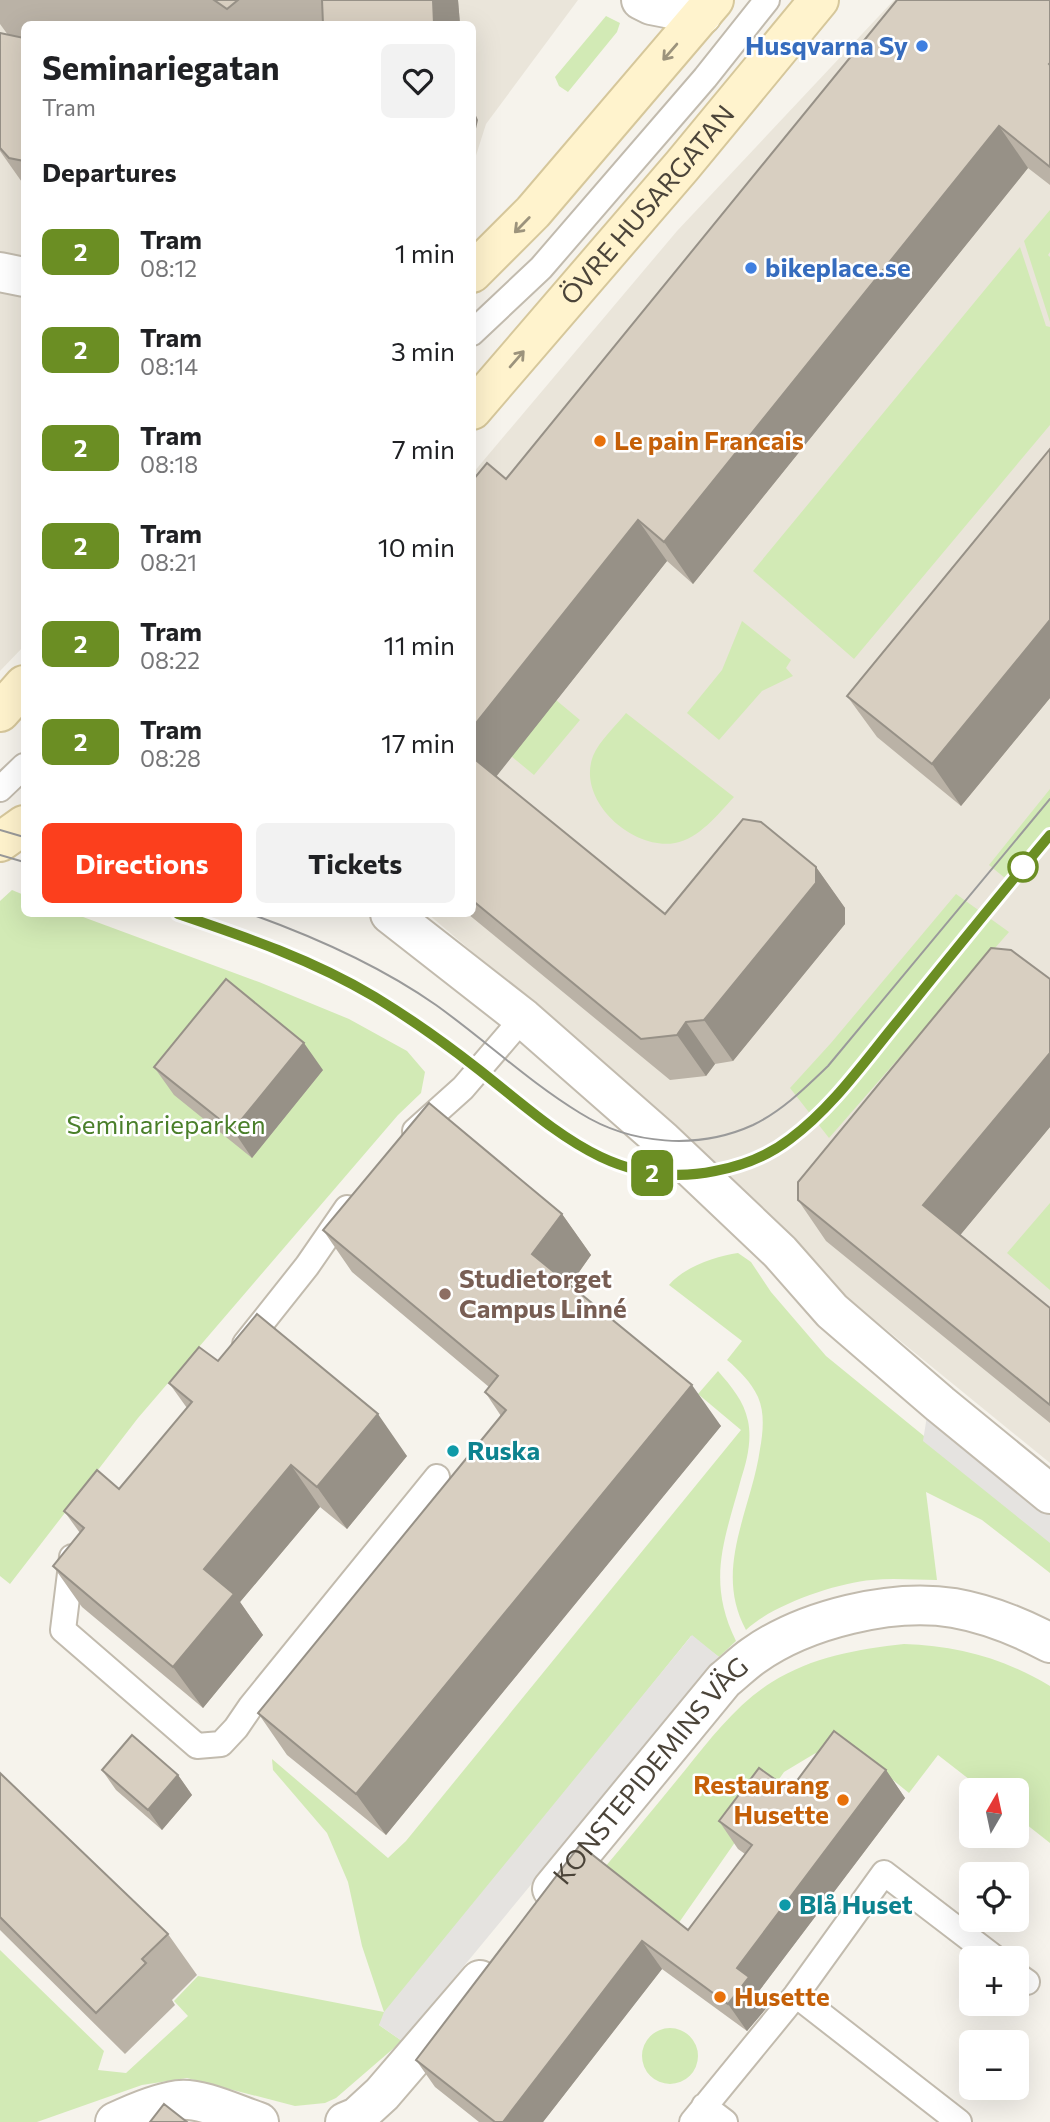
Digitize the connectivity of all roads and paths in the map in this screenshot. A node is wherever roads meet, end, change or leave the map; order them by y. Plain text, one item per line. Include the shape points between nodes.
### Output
1 (641, 0) edge
2 (767, 0) edge
3 (819, 0) edge
4 (708, 7) edge
5 (476, 269) edge
6 (0, 272) edge
7 (21, 276) edge
8 (476, 329) edge
9 (476, 405) edge
10 (21, 688) edge
11 (0, 712) edge
12 (21, 768) edge
13 (0, 789) edge
14 (21, 827) edge
15 (0, 842) edge
16 (394, 917) edge
17 (523, 1018) junction
18 (399, 1148) edge
19 (365, 1185) edge
20 (234, 1357) edge
21 (437, 1477) dead end
22 (1050, 1494) edge
23 (89, 1534) edge
24 (1050, 1643) edge
25 (531, 1915) edge
26 (979, 1946) edge
27 (501, 1953) edge
28 (796, 1995) junction
29 (698, 2114) edge
30 (115, 2122) edge
31 (259, 2122) edge
32 (345, 2122) edge
33 (725, 2122) edge
34 (959, 2122) edge

1 - 4 street via 651,5
2 - 8 lane via 541,268
9 -> 3 main road, ÖVRE HUSARGATAN
4 -> 5 main road via 534,212
6 - 7 street
10 - 11 main road
12 - 13 lane
14 - 15 main road
16 - 17 street
17 - 18 lane via 463,1088
17 - 22 street via 662,1140 779,1252 832,1311
19 - 20 lane
21 - 23 lane via 221,1744 197,1746 63,1630 73,1553
24 - 25 street, KONSTEPIDEMINS VÄG via 985,1615 920,1605 862,1612 779,1641 724,1680
26 - 28 lane via 884,1873
27 - 32 street via 382,2094
28 - 29 lane
28 - 34 lane
29 - 33 lane
30 - 31 street via 180,2100

